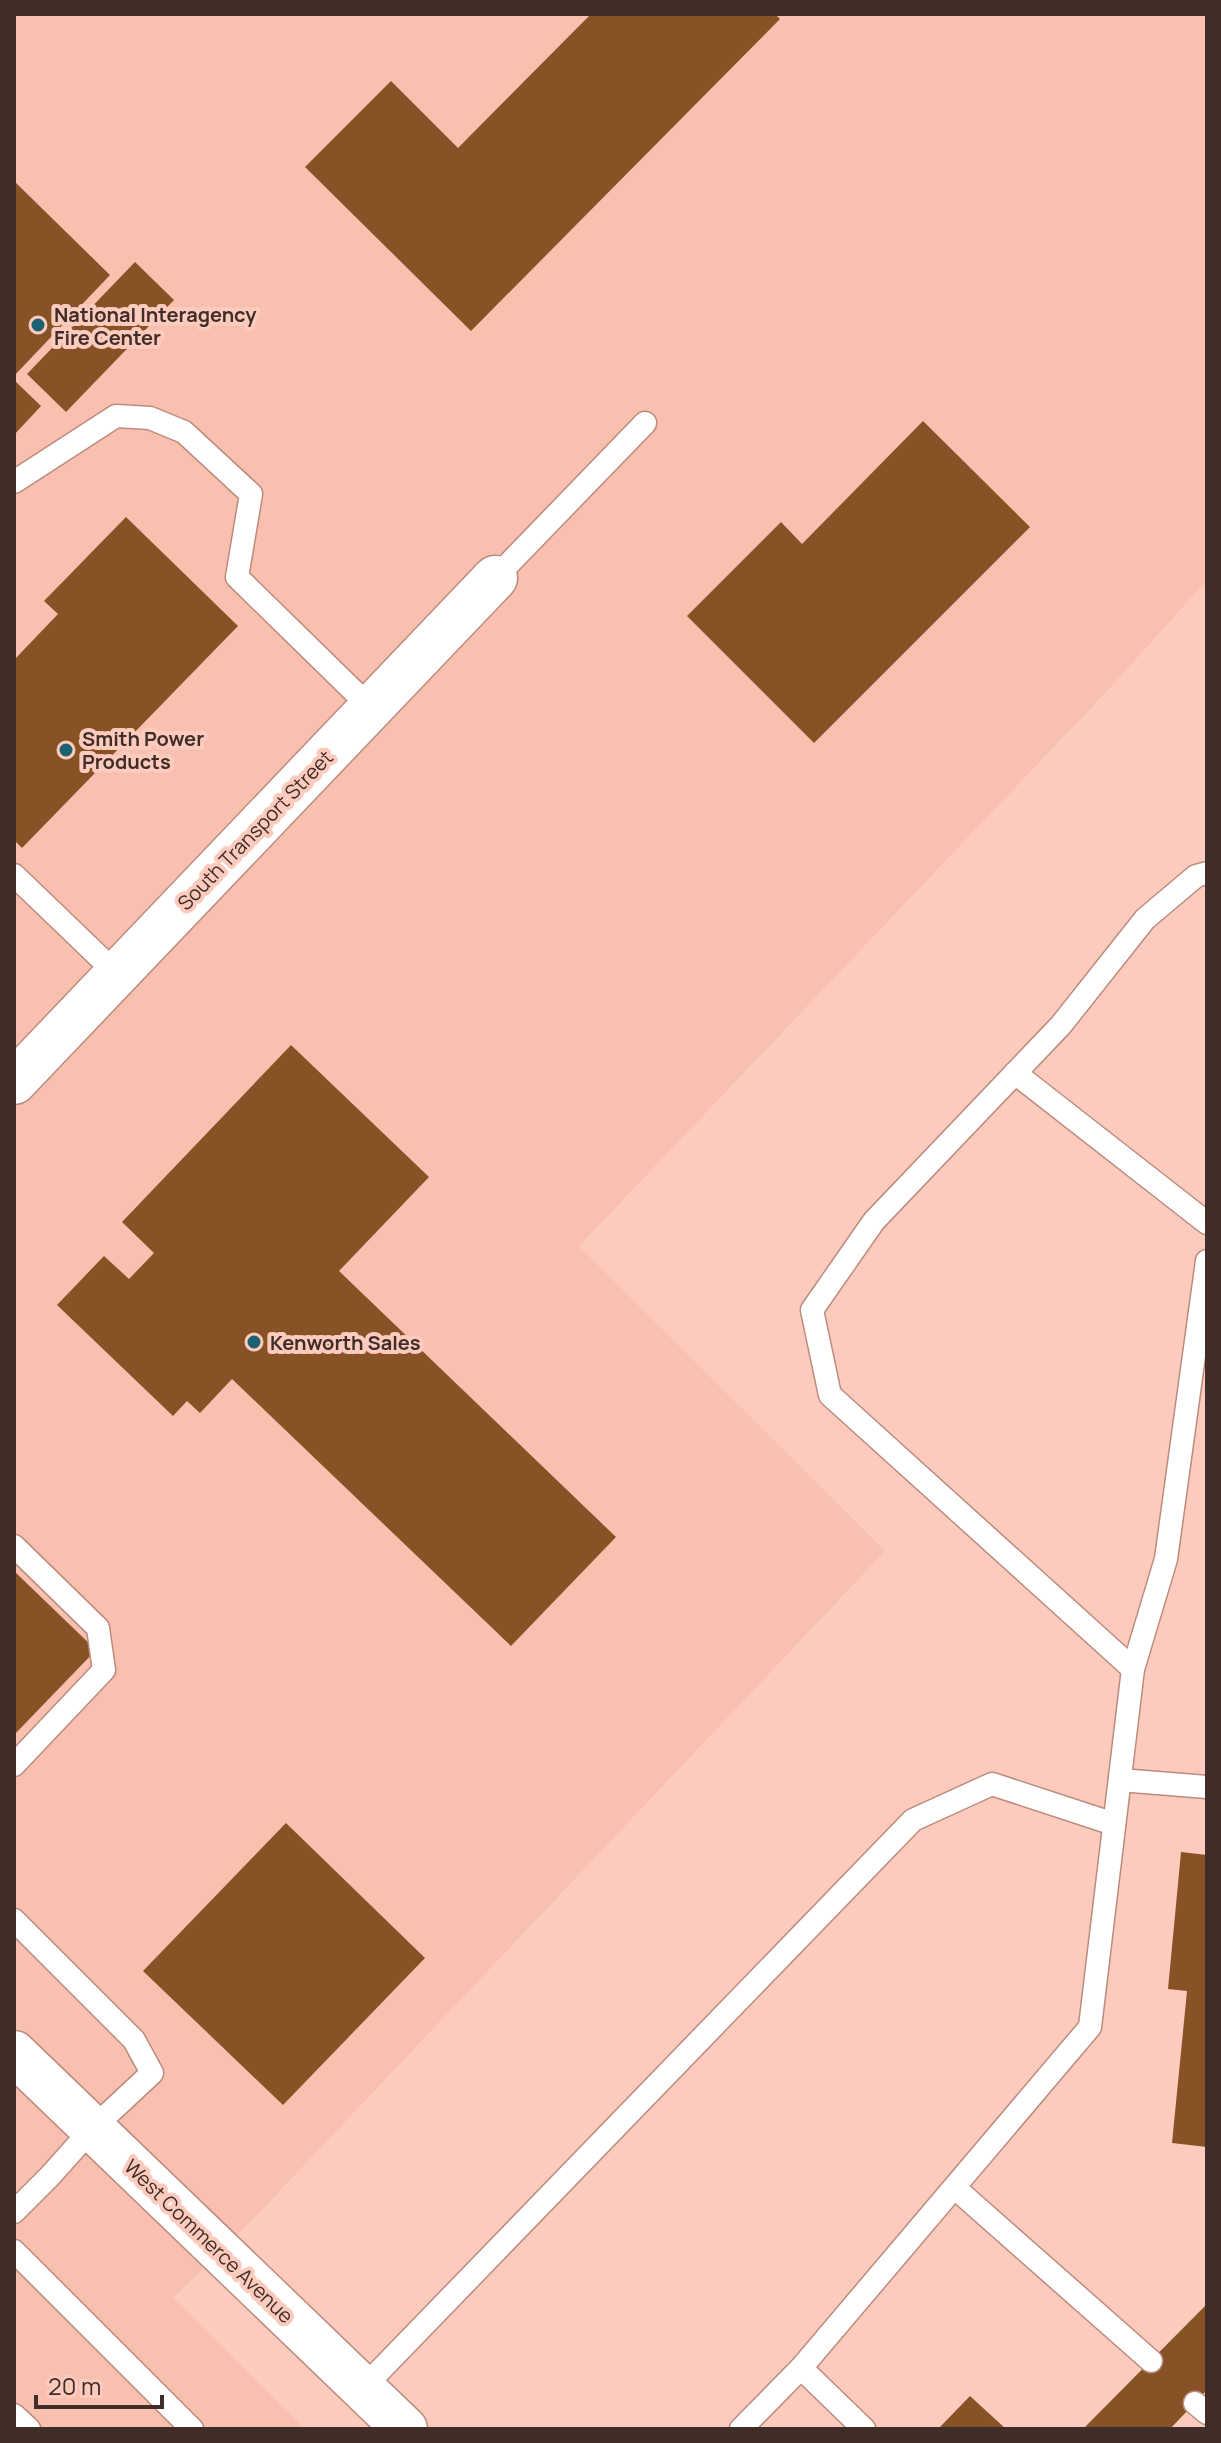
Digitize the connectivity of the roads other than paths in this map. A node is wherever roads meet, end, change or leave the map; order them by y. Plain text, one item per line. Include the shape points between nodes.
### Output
1 (645, 423) dead end
2 (14, 482) edge
3 (495, 578) joint
4 (371, 708) junction
5 (1207, 873) edge
6 (14, 875) edge
7 (117, 974) junction
8 (1015, 1073) junction
9 (14, 1082) edge
10 (1207, 1223) edge
11 (1207, 1261) edge
12 (14, 1546) edge
13 (1133, 1669) junction
14 (14, 1765) edge
15 (1120, 1780) junction
16 (1207, 1787) edge
17 (1114, 1824) junction
18 (14, 1920) edge
19 (14, 2053) edge
20 (92, 2129) junction
21 (955, 2188) junction
22 (14, 2212) edge
23 (14, 2251) edge
24 (1151, 2361) dead end
25 (801, 2368) junction
26 (363, 2388) junction
27 (14, 2415) edge
28 (29, 2429) edge
29 (192, 2429) edge
30 (405, 2429) edge
31 (741, 2429) edge
32 (864, 2429) edge

1 - 3 lane
2 - 4 lane via 116,416 150,418 184,432 251,494 237,577
3 - 4 street, South Transport Street
4 - 7 street, South Transport Street
5 - 8 lane via 1196,876 1145,919 1061,1025
6 - 7 lane
7 - 9 street, South Transport Street
8 - 10 lane
8 - 13 lane via 874,1221 812,1310 830,1395
11 - 13 lane via 1166,1559
12 - 14 lane via 98,1628 104,1670
13 - 15 lane
15 - 16 lane
15 - 17 lane
17 - 21 lane via 1090,2027
17 - 26 lane via 992,1784 913,1820
18 - 20 lane via 134,2040 152,2073
19 - 20 street, West Commerce Avenue
20 - 22 lane
20 - 26 street, West Commerce Avenue
21 - 24 lane
21 - 25 lane
23 - 29 lane
25 - 31 lane
25 - 32 lane
26 - 30 street, West Commerce Avenue
27 - 28 lane

